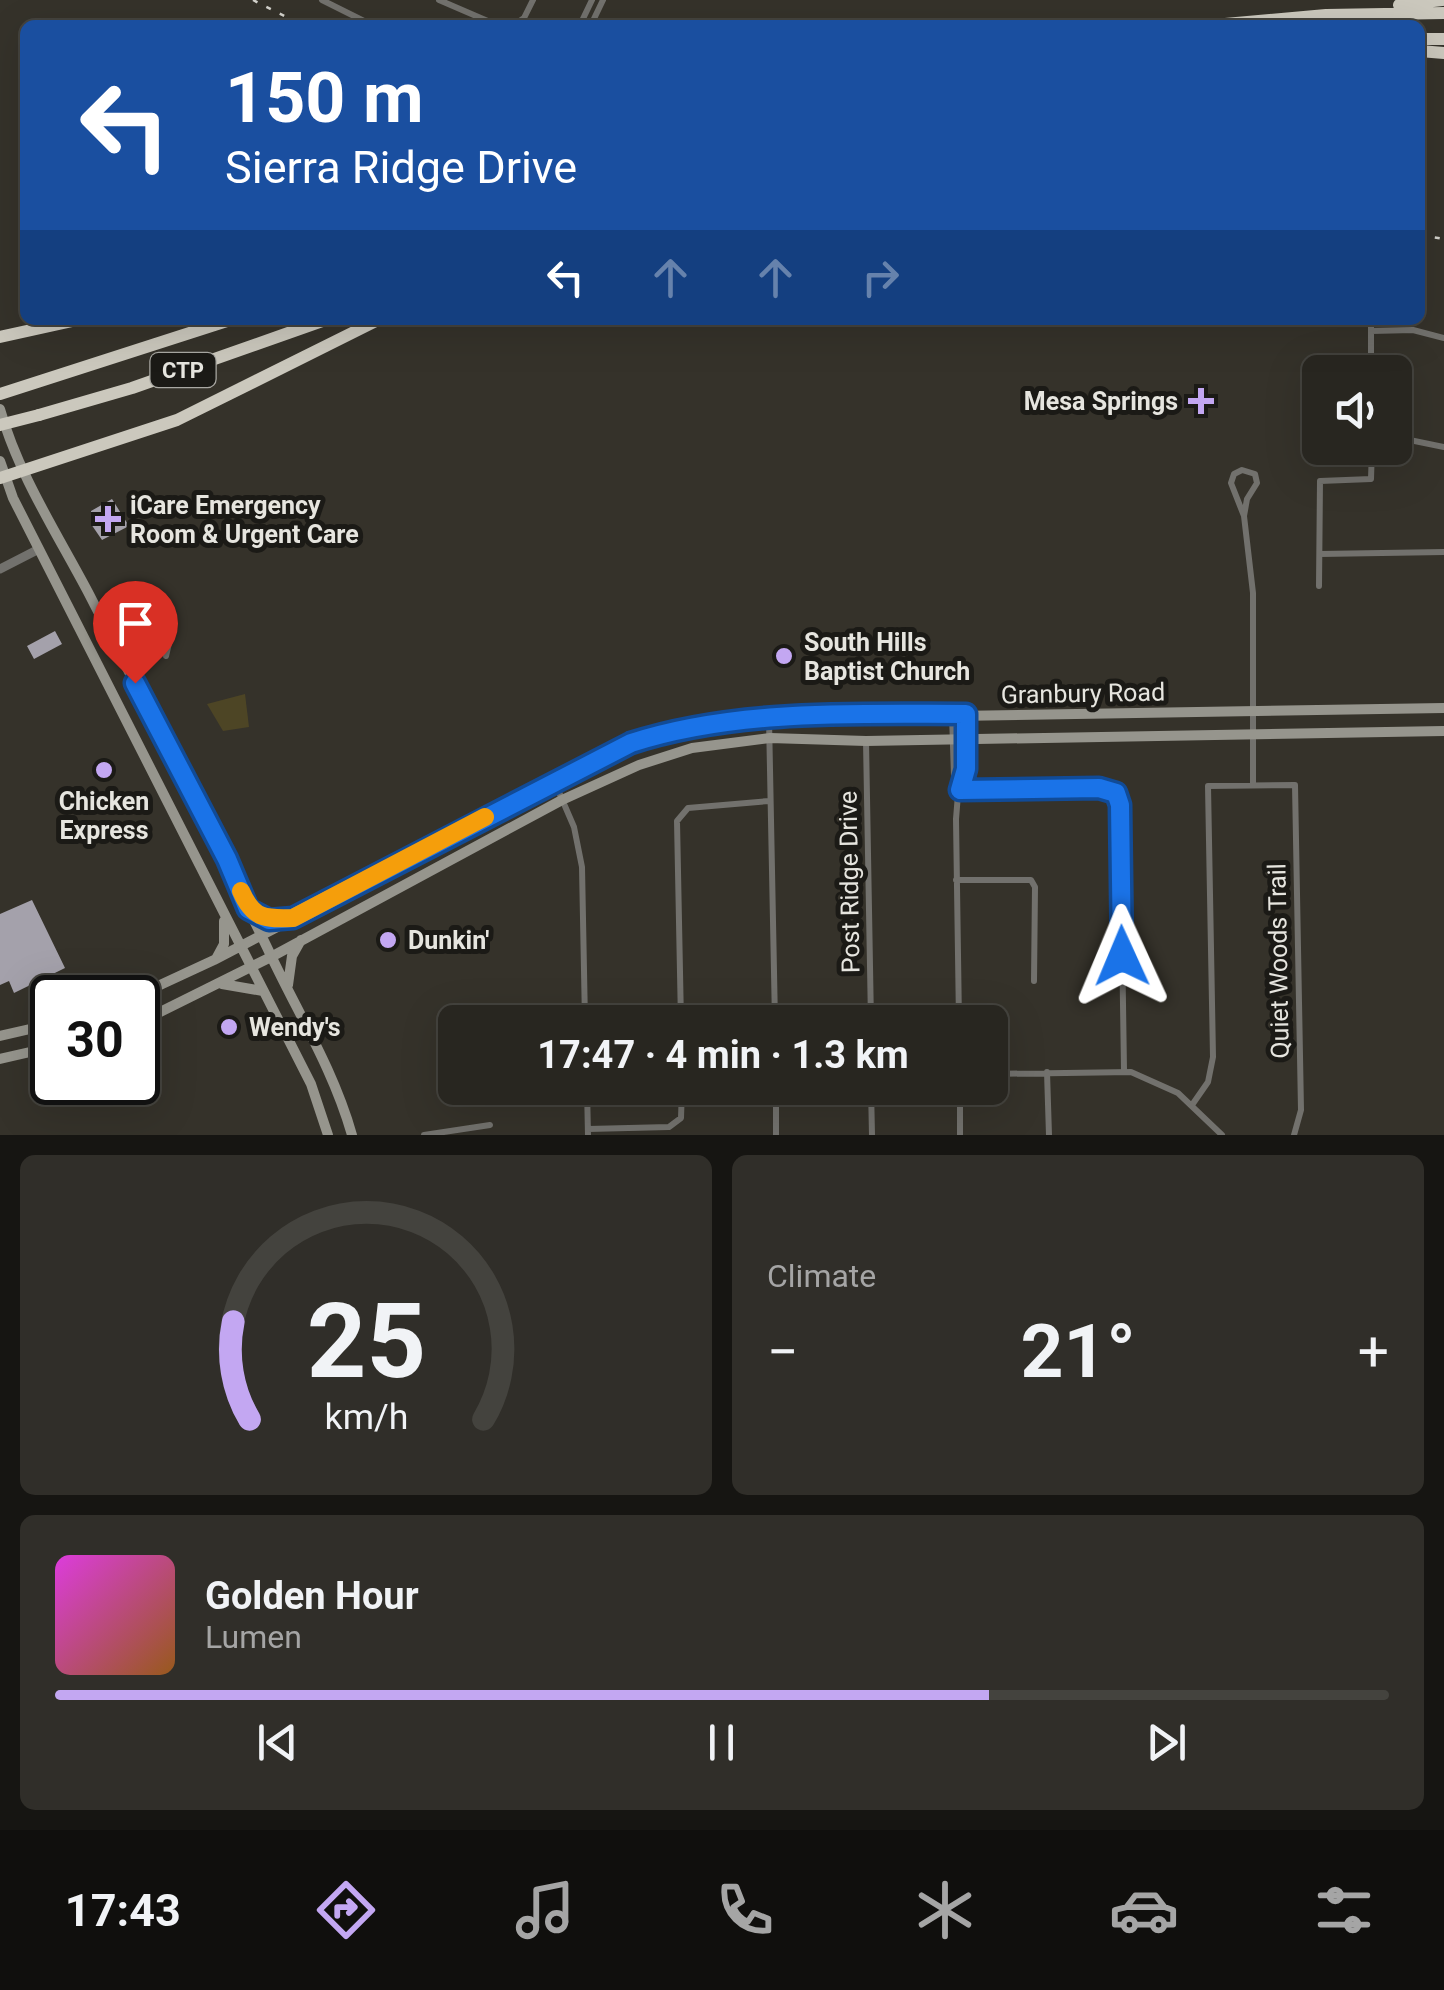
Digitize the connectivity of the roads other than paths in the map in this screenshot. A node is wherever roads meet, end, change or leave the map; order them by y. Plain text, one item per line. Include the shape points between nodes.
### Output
1 (322, 0) edge
2 (439, 0) edge
3 (1442, 0) edge
4 (1444, 12) edge
5 (1326, 14) junction
6 (362, 20) edge
7 (485, 20) edge
8 (1265, 20) edge
9 (54, 325) edge
10 (215, 325) edge
11 (311, 325) edge
12 (368, 325) edge
13 (1371, 325) edge
14 (1371, 331) junction
15 (0, 337) edge
16 (1444, 338) edge
17 (1372, 355) edge
18 (0, 394) edge
19 (0, 409) edge
20 (0, 425) edge
21 (1412, 440) edge
22 (1444, 447) edge
23 (0, 460) edge
24 (1371, 465) edge
25 (26, 470) junction
26 (3, 477) edge
27 (1244, 516) junction
28 (39, 549) junction
29 (1444, 552) edge
30 (1320, 554) junction
31 (0, 569) edge
32 (1319, 586) dead end
33 (143, 612) dead end
34 (120, 654) junction
35 (166, 656) dead end
36 (99, 665) junction
37 (1444, 708) edge
38 (1253, 711) junction
39 (952, 714) junction
40 (966, 714) junction
41 (769, 718) junction
42 (1444, 730) edge
43 (1253, 732) junction
44 (770, 738) junction
45 (966, 738) junction
46 (952, 740) junction
47 (866, 741) junction
48 (180, 770) junction
49 (158, 778) junction
50 (554, 782) junction
51 (1254, 785) junction
52 (960, 786) junction
53 (562, 800) junction
54 (769, 802) junction
55 (411, 855) junction
56 (422, 877) junction
57 (956, 880) junction
58 (248, 909) junction
59 (221, 910) junction
60 (293, 918) junction
61 (261, 935) junction
62 (303, 938) junction
63 (240, 946) junction
64 (271, 956) junction
65 (214, 960) junction
66 (250, 967) junction
67 (1034, 982) dead end
68 (160, 985) edge
69 (216, 985) junction
70 (263, 992) junction
71 (290, 996) junction
72 (586, 1005) edge
73 (681, 1005) edge
74 (775, 1005) edge
75 (870, 1005) edge
76 (958, 1005) edge
77 (160, 1012) edge
78 (30, 1029) edge
79 (0, 1036) edge
80 (30, 1052) edge
81 (0, 1059) edge
82 (1124, 1070) junction
83 (1047, 1072) junction
84 (1008, 1073) edge
85 (587, 1105) edge
86 (681, 1105) edge
87 (776, 1105) edge
88 (872, 1105) edge
89 (960, 1105) edge
90 (1192, 1105) junction
91 (490, 1125) dead end
92 (588, 1132) edge
93 (328, 1135) edge
94 (352, 1135) edge
95 (424, 1135) edge
96 (776, 1135) edge
97 (872, 1135) edge
98 (960, 1135) edge
99 (1049, 1135) edge
100 (1222, 1135) edge
101 (1294, 1135) edge

1 - 6 street
2 - 7 street
3 - 5 highway
4 - 5 highway
5 - 8 highway
9 - 15 highway
10 - 18 highway, CTP
11 - 20 highway, CTP, bridge via 132,388
12 - 25 highway via 178,420
13 - 14 street
14 - 16 street via 1413,330
14 - 17 street
19 - 25 main road
21 - 22 street
23 - 26 main road
24 - 30 street via 1371,479 1320,481
25 - 26 highway
25 - 34 main road
26 - 28 main road
27 - 27 street via 1257,483 1246,470 1236,472 1231,483
27 - 38 street via 1253,593
28 - 31 street
28 - 36 main road
29 - 30 street
30 - 32 street
33 - 35 street via 166,626
34 - 36 main road
34 - 48 main road
36 - 49 main road
37 - 38 main road, Granbury Road
38 - 40 main road, Granbury Road
38 - 43 street
39 - 40 main road, Granbury Road
39 - 41 main road, Granbury Road
39 - 46 street
40 - 45 street
41 - 44 street
41 - 50 main road, Granbury Road via 664,732
42 - 43 main road, Granbury Road
43 - 45 main road, Granbury Road
43 - 51 street
44 - 47 main road, Granbury Road
44 - 53 main road, Granbury Road via 692,748
44 - 54 street
45 - 46 main road, Granbury Road
45 - 52 street
46 - 47 main road, Granbury Road
46 - 52 street
47 - 75 street, Post Ridge Drive
48 - 49 main road
48 - 58 main road
49 - 59 main road
50 - 53 street
50 - 55 main road, Granbury Road
51 - 90 street via 1208,786 1212,1064
51 - 101 street, Quiet Woods Trail via 1295,785 1301,1110
52 - 57 street
52 - 82 street via 1116,793
53 - 56 main road, Granbury Road
53 - 72 street via 582,867
54 - 73 street via 688,808 678,820
54 - 74 street
55 - 56 main road
55 - 60 main road, Granbury Road
56 - 62 main road, Granbury Road
57 - 67 street via 1030,880
57 - 76 street
58 - 60 main road via 269,920
58 - 61 main road
59 - 63 main road
59 - 65 main road via 226,935
60 - 61 main road, Granbury Road
61 - 63 main road, Granbury Road
61 - 64 main road
62 - 64 main road, Granbury Road
62 - 71 main road via 289,965
63 - 65 main road, Granbury Road
63 - 66 main road
64 - 66 main road, Granbury Road
64 - 71 main road
65 - 68 main road, Granbury Road
66 - 69 main road, Granbury Road
66 - 70 main road
69 - 70 main road
69 - 77 main road, Granbury Road
70 - 93 main road via 311,1084
71 - 94 main road via 332,1076
78 - 79 main road
80 - 81 main road
82 - 83 street
82 - 90 street via 1160,1082
83 - 84 street
83 - 99 street
85 - 92 street
86 - 92 street via 681,1118 669,1127
87 - 96 street
88 - 97 street
89 - 98 street
90 - 100 street
91 - 95 street

